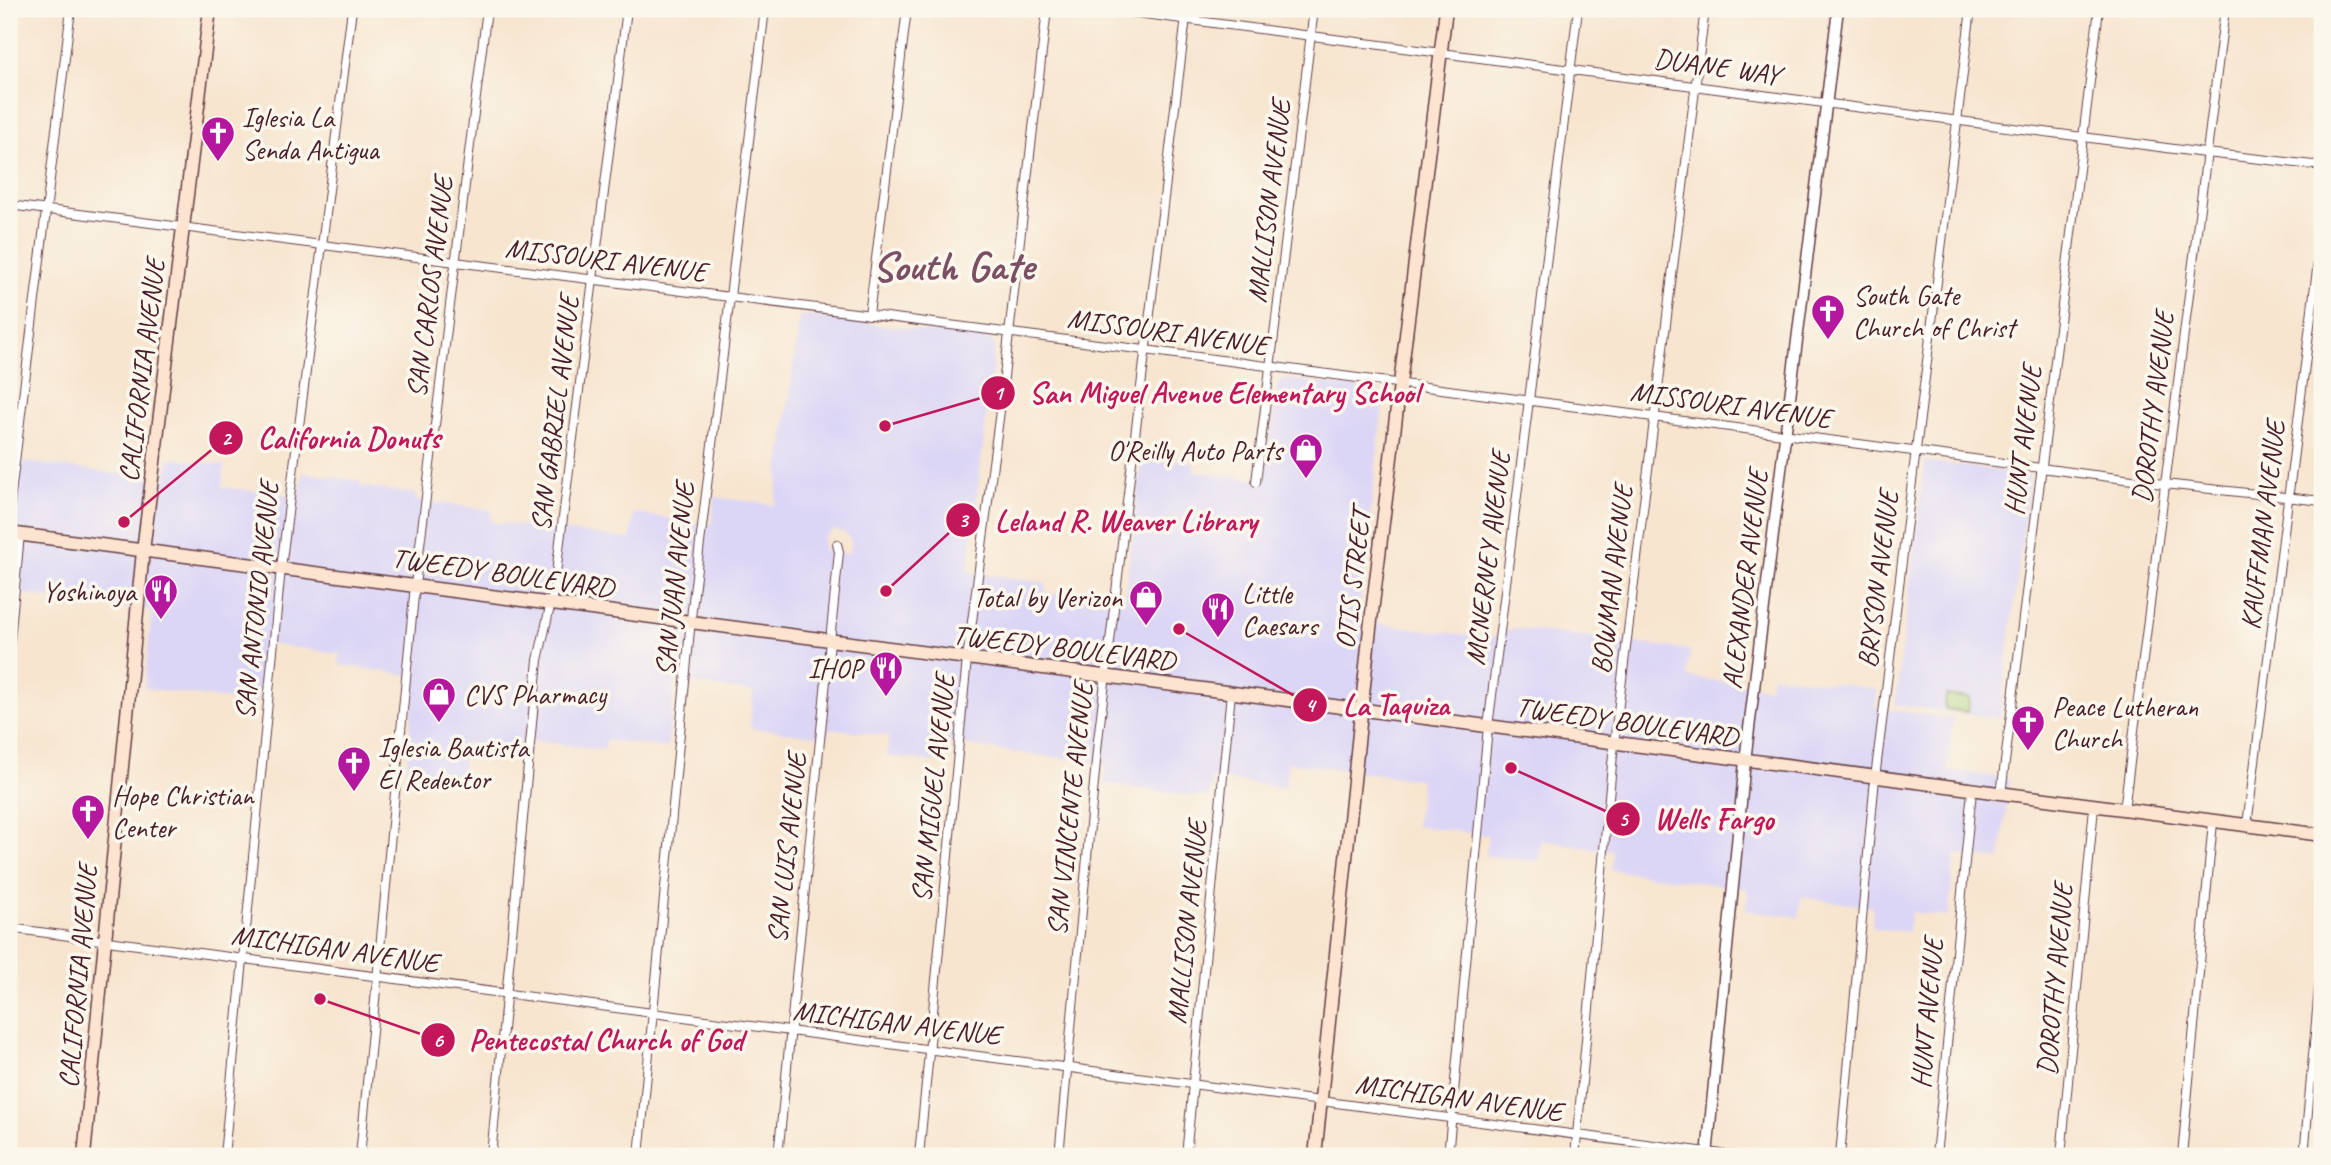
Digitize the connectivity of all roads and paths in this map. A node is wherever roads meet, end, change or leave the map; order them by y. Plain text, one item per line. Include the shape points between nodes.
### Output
1 (71, 9) edge
2 (210, 9) edge
3 (352, 9) edge
4 (487, 9) edge
5 (627, 9) edge
6 (765, 9) edge
7 (907, 9) edge
8 (1047, 9) edge
9 (1106, 9) edge
10 (1187, 9) edge
11 (1314, 9) edge
12 (1446, 9) edge
13 (1578, 9) edge
14 (1705, 9) edge
15 (1838, 9) edge
16 (1971, 9) edge
17 (2099, 9) edge
18 (2225, 9) edge
19 (1186, 19) junction
20 (1311, 36) junction
21 (1441, 52) junction
22 (1570, 70) junction
23 (1695, 87) junction
24 (1826, 104) junction
25 (1957, 121) junction
26 (2082, 137) junction
27 (2207, 152) junction
28 (2322, 166) edge
29 (9, 205) edge
30 (46, 210) junction
31 (183, 228) junction
32 (2322, 230) edge
33 (320, 247) junction
34 (455, 262) junction
35 (594, 280) junction
36 (730, 298) junction
37 (869, 315) junction
38 (1009, 333) junction
39 (1145, 350) junction
40 (1271, 368) junction
41 (1401, 384) junction
42 (1529, 401) junction
43 (1654, 417) junction
44 (1785, 435) junction
45 (1916, 452) junction
46 (2042, 468) junction
47 (1256, 482) dead end
48 (2165, 484) junction
49 (2288, 497) junction
50 (2322, 501) edge
51 (9, 510) edge
52 (14, 534) edge
53 (837, 544) dead end
54 (143, 551) junction
55 (281, 568) junction
56 (415, 585) junction
57 (550, 603) junction
58 (690, 622) junction
59 (829, 640) junction
60 (9, 651) edge
61 (967, 659) junction
62 (1105, 677) junction
63 (1231, 693) junction
64 (1361, 710) junction
65 (1488, 727) junction
66 (1614, 744) junction
67 (1745, 761) junction
68 (1875, 778) junction
69 (1972, 790) junction
70 (2001, 794) junction
71 (2094, 807) junction
72 (2124, 810) junction
73 (2213, 822) junction
74 (2247, 825) junction
75 (2322, 835) edge
76 (9, 928) edge
77 (105, 941) junction
78 (2322, 955) edge
79 (243, 959) junction
80 (376, 977) junction
81 (507, 994) junction
82 (652, 1013) junction
83 (790, 1031) junction
84 (929, 1050) junction
85 (1067, 1067) junction
86 (1193, 1084) junction
87 (1320, 1101) junction
88 (1451, 1119) junction
89 (1577, 1135) junction
90 (1707, 1154) edge
91 (84, 1156) edge
92 (224, 1156) edge
93 (359, 1156) edge
94 (491, 1156) edge
95 (639, 1156) edge
96 (778, 1156) edge
97 (919, 1156) edge
98 (1059, 1156) edge
99 (1186, 1156) edge
100 (1315, 1156) edge
101 (1448, 1156) edge
102 (1575, 1156) edge
103 (1737, 1156) edge
104 (1840, 1156) edge
105 (1936, 1156) edge
106 (2061, 1156) edge
107 (2182, 1156) edge
108 (2304, 1156) edge

1 - 30 street
2 - 31 main road, CALIFORNIA AVENUE
3 - 33 street, SAN ANTONIO AVENUE
4 - 34 street, SAN CARLOS AVENUE
5 - 35 street, SAN GABRIEL AVENUE
6 - 36 street, SAN JUAN AVENUE
7 - 37 street
8 - 38 street, SAN MIGUEL AVENUE
9 - 19 street, DUANE WAY
10 - 19 street, SAN VINCENTE AVENUE
11 - 20 street, MALLISON AVENUE
12 - 21 main road, OTIS STREET
13 - 22 street, MCNERNEY AVENUE
14 - 23 street, BOWMAN AVENUE
15 - 24 street, ALEXANDER AVENUE
16 - 25 street, BRYSON AVENUE
17 - 26 street, HUNT AVENUE
18 - 27 street, DOROTHY AVENUE
19 - 20 street, DUANE WAY
19 - 39 street, SAN VINCENTE AVENUE
20 - 21 street, DUANE WAY
20 - 40 street, MALLISON AVENUE
21 - 22 street, DUANE WAY
21 - 41 main road, OTIS STREET
22 - 23 street, DUANE WAY
22 - 42 street, MCNERNEY AVENUE
23 - 24 street, DUANE WAY
23 - 43 street, BOWMAN AVENUE
24 - 25 street, DUANE WAY
24 - 44 street, ALEXANDER AVENUE
25 - 26 street, DUANE WAY
25 - 45 street, BRYSON AVENUE
26 - 27 street, DUANE WAY
26 - 46 street, HUNT AVENUE
27 - 28 street, DUANE WAY
27 - 48 street, DOROTHY AVENUE
29 - 30 street, MISSOURI AVENUE
30 - 31 street, MISSOURI AVENUE
30 - 51 street
31 - 33 street, MISSOURI AVENUE
31 - 54 main road, CALIFORNIA AVENUE
32 - 49 street, KAUFFMAN AVENUE
33 - 34 street, MISSOURI AVENUE
33 - 55 street, SAN ANTONIO AVENUE
34 - 35 street, MISSOURI AVENUE
34 - 56 street, SAN CARLOS AVENUE
35 - 36 street, MISSOURI AVENUE
35 - 57 street, SAN GABRIEL AVENUE
36 - 37 street, MISSOURI AVENUE
36 - 58 street, SAN JUAN AVENUE
37 - 38 street, MISSOURI AVENUE
38 - 39 street, MISSOURI AVENUE
38 - 61 street, SAN MIGUEL AVENUE
39 - 40 street, MISSOURI AVENUE
39 - 62 street, SAN VINCENTE AVENUE
40 - 41 street, MISSOURI AVENUE
40 - 47 street, MALLISON AVENUE
41 - 42 street, MISSOURI AVENUE
41 - 64 main road, OTIS STREET
42 - 43 street, MISSOURI AVENUE
42 - 65 street, MCNERNEY AVENUE
43 - 44 street, MISSOURI AVENUE
43 - 66 street, BOWMAN AVENUE
44 - 45 street, MISSOURI AVENUE
44 - 67 street, ALEXANDER AVENUE
45 - 46 street, MISSOURI AVENUE
45 - 68 street, BRYSON AVENUE
46 - 48 street, MISSOURI AVENUE
46 - 70 street, HUNT AVENUE
48 - 49 street, MISSOURI AVENUE
48 - 72 street, DOROTHY AVENUE
49 - 50 street, MISSOURI AVENUE
49 - 74 street, KAUFFMAN AVENUE
52 - 54 main road, TWEEDY BOULEVARD
52 - 60 street
53 - 59 street, SAN LUIS AVENUE
54 - 55 main road, TWEEDY BOULEVARD
54 - 77 main road, CALIFORNIA AVENUE
55 - 56 main road, TWEEDY BOULEVARD
55 - 79 street, SAN ANTONIO AVENUE
56 - 57 main road, TWEEDY BOULEVARD
56 - 80 street, SAN CARLOS AVENUE
57 - 58 main road, TWEEDY BOULEVARD
57 - 81 street, SAN GABRIEL AVENUE via 534,701
58 - 59 main road, TWEEDY BOULEVARD
58 - 82 street, SAN JUAN AVENUE
59 - 61 main road, TWEEDY BOULEVARD
59 - 83 street, SAN LUIS AVENUE
61 - 62 main road, TWEEDY BOULEVARD
61 - 84 street, SAN MIGUEL AVENUE
62 - 63 main road, TWEEDY BOULEVARD
62 - 85 street, SAN VINCENTE AVENUE
63 - 64 main road, TWEEDY BOULEVARD
63 - 86 street, MALLISON AVENUE
64 - 65 main road, TWEEDY BOULEVARD
64 - 87 main road, OTIS STREET
65 - 66 main road, TWEEDY BOULEVARD
65 - 88 street, MCNERNEY AVENUE
66 - 67 main road, TWEEDY BOULEVARD
66 - 89 street, BOWMAN AVENUE
67 - 68 main road, TWEEDY BOULEVARD
67 - 90 street, ALEXANDER AVENUE
68 - 69 main road, TWEEDY BOULEVARD
68 - 104 street, BRYSON AVENUE
69 - 70 main road, TWEEDY BOULEVARD
69 - 105 street, HUNT AVENUE
70 - 71 main road, TWEEDY BOULEVARD
71 - 72 main road, TWEEDY BOULEVARD
71 - 106 street, DOROTHY AVENUE
72 - 73 main road, TWEEDY BOULEVARD
73 - 74 main road, TWEEDY BOULEVARD
73 - 107 street
74 - 75 main road, TWEEDY BOULEVARD
76 - 77 street, MICHIGAN AVENUE
77 - 79 street, MICHIGAN AVENUE
77 - 91 main road, CALIFORNIA AVENUE
78 - 108 street
79 - 80 street, MICHIGAN AVENUE
79 - 92 street, SAN ANTONIO AVENUE
80 - 81 street, MICHIGAN AVENUE
80 - 93 street, SAN CARLOS AVENUE
81 - 82 street, MICHIGAN AVENUE
81 - 94 street, SAN GABRIEL AVENUE
82 - 83 street, MICHIGAN AVENUE
82 - 95 street, SAN JUAN AVENUE
83 - 84 street, MICHIGAN AVENUE
83 - 96 street, SAN LUIS AVENUE
84 - 85 street, MICHIGAN AVENUE
84 - 97 street, SAN MIGUEL AVENUE
85 - 86 street, MICHIGAN AVENUE
85 - 98 street, SAN VINCENTE AVENUE
86 - 87 street, MICHIGAN AVENUE
86 - 99 street, MALLISON AVENUE
87 - 88 street, MICHIGAN AVENUE
87 - 100 main road, OTIS STREET
88 - 89 street, MICHIGAN AVENUE
88 - 101 street, MCNERNEY AVENUE
89 - 90 street, MICHIGAN AVENUE
89 - 102 street, BOWMAN AVENUE
90 - 103 street, MICHIGAN AVENUE

